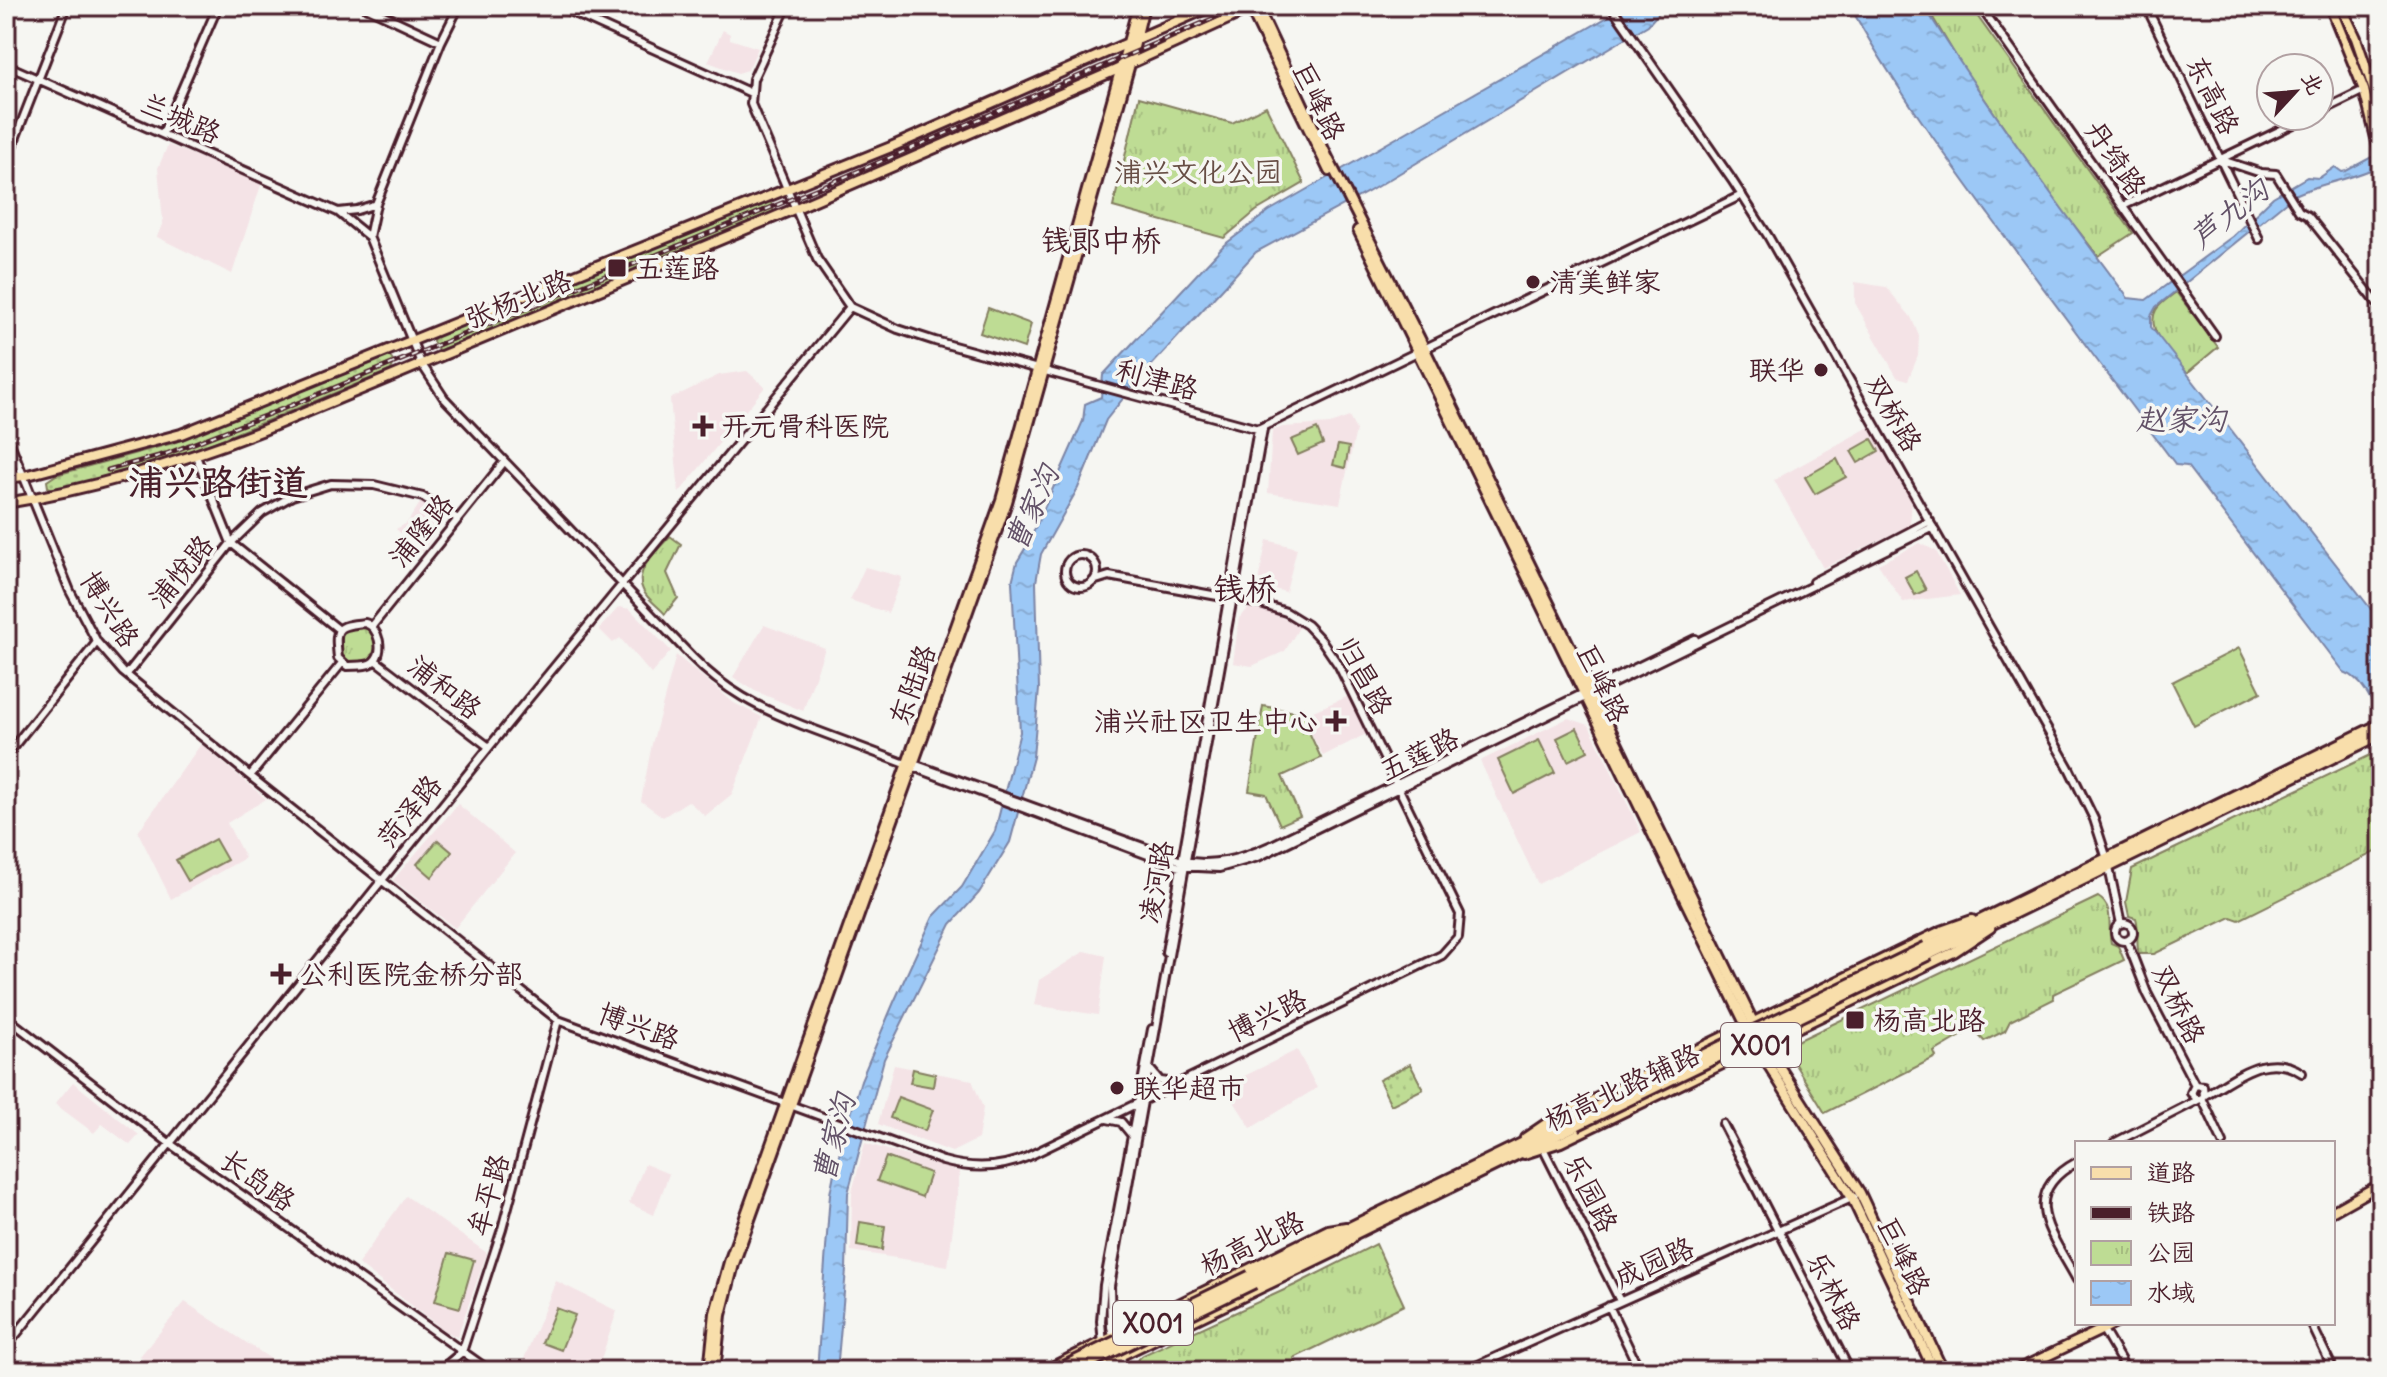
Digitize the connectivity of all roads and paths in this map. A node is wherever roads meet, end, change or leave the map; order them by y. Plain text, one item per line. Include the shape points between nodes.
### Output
1 (67, 6) edge
2 (218, 6) edge
3 (364, 6) edge
4 (459, 6) edge
5 (558, 6) edge
6 (787, 6) edge
7 (1141, 6) edge
8 (1212, 6) edge
9 (1611, 6) edge
10 (1980, 6) edge
11 (2146, 6) edge
12 (2330, 6) edge
13 (2341, 6) edge
14 (1253, 7) edge
15 (441, 42) junction
16 (1133, 42) junction
17 (6, 65) edge
18 (1127, 66) junction
19 (39, 79) junction
20 (2377, 84) edge
21 (2364, 90) junction
22 (751, 93) junction
23 (2335, 104) edge
24 (2381, 111) edge
25 (2276, 132) edge
26 (163, 133) junction
27 (2381, 158) edge
28 (2219, 159) junction
29 (6, 162) edge
30 (785, 188) junction
31 (1742, 195) junction
32 (376, 204) junction
33 (2123, 206) junction
34 (794, 209) junction
35 (338, 212) junction
36 (369, 237) junction
37 (2259, 239) dead end
38 (850, 307) junction
39 (2381, 308) edge
40 (2215, 336) dead end
41 (412, 341) junction
42 (1422, 351) junction
43 (421, 363) junction
44 (1041, 369) junction
45 (1260, 429) junction
46 (6, 433) edge
47 (196, 456) junction
48 (504, 462) junction
49 (24, 476) junction
50 (6, 478) edge
51 (33, 499) junction
52 (6, 503) edge
53 (458, 519) junction
54 (1932, 524) junction
55 (231, 543) junction
56 (1096, 565) junction
57 (1109, 576) junction
58 (1093, 581) junction
59 (621, 585) junction
60 (1230, 598) junction
61 (373, 625) junction
62 (338, 629) junction
63 (97, 642) junction
64 (375, 660) junction
65 (342, 663) junction
66 (127, 674) junction
67 (1588, 694) junction
68 (2381, 724) edge
69 (2381, 734) edge
70 (489, 747) junction
71 (6, 756) edge
72 (912, 765) junction
73 (250, 776) junction
74 (1398, 786) junction
75 (2262, 788) junction
76 (2108, 863) junction
77 (1184, 864) junction
78 (381, 881) junction
79 (2005, 914) junction
80 (2121, 924) junction
81 (1458, 937) joint
82 (2127, 941) junction
83 (6, 1017) edge
84 (558, 1020) junction
85 (1750, 1024) junction
86 (1760, 1045) junction
87 (1149, 1068) junction
88 (2302, 1073) dead end
89 (1178, 1083) junction
90 (2195, 1085) junction
91 (2201, 1097) junction
92 (1140, 1101) junction
93 (789, 1104) junction
94 (1104, 1119) junction
95 (1723, 1124) dead end
96 (1131, 1135) junction
97 (2118, 1141) edge
98 (2222, 1141) edge
99 (169, 1143) junction
100 (1543, 1148) junction
101 (1507, 1156) junction
102 (2075, 1163) edge
103 (2381, 1184) edge
104 (1856, 1196) junction
105 (2335, 1210) edge
106 (1356, 1229) junction
107 (1778, 1231) junction
108 (2075, 1276) edge
109 (1252, 1279) junction
110 (1620, 1301) junction
111 (1609, 1306) junction
112 (2312, 1325) edge
113 (2101, 1326) edge
114 (1113, 1337) junction
115 (1102, 1342) junction
116 (6, 1347) edge
117 (462, 1352) junction
118 (1121, 1355) junction
119 (1111, 1365) edge
120 (439, 1371) edge
121 (490, 1371) edge
122 (712, 1371) edge
123 (1044, 1371) edge
124 (1055, 1371) edge
125 (1073, 1371) edge
126 (1089, 1371) edge
127 (1125, 1371) edge
128 (1465, 1371) edge
129 (1640, 1371) edge
130 (1850, 1371) edge
131 (1934, 1371) edge
132 (1943, 1371) edge
133 (2015, 1371) edge
134 (2127, 1371) edge
135 (2334, 1371) edge

1 - 19 street
2 - 26 street
3 - 15 street
4 - 15 street
5 - 22 street
6 - 22 street
7 - 16 main road, 东陆路
8 - 16 main road, 张杨北路
9 - 31 street, 双桥路
10 - 33 street, 丹绮路
11 - 28 street, 东高路
12 - 21 main road
13 - 20 main road
14 - 18 main road, 张杨北路
14 - 42 main road, 巨峰路
15 - 32 street
16 - 18 main road, 东陆路
16 - 30 main road, 张杨北路
17 - 19 street, 兰城路
18 - 34 main road, 张杨北路
18 - 44 main road, 东陆路
19 - 26 street, 兰城路
19 - 29 street
20 - 24 main road
21 - 23 street
21 - 27 main road
22 - 30 street
25 - 28 street
26 - 35 street, 兰城路
28 - 33 street
28 - 37 street, 东高路
28 - 39 street, 东高路 via 2276,174
30 - 34 street
30 - 41 main road, 张杨北路
31 - 42 street
31 - 54 street, 双桥路
32 - 35 street
32 - 36 street
33 - 40 street, 丹绮路
34 - 38 street via 817,259
34 - 43 main road, 张杨北路
35 - 36 street, 兰城路
36 - 41 street, 五莲路
38 - 44 street, 利津路 via 898,329
38 - 59 street, 菏泽路
41 - 43 street, 五莲路
41 - 49 main road, 张杨北路 via 181,434
42 - 45 street
42 - 67 main road, 巨峰路
43 - 47 main road, 张杨北路
43 - 48 street, 五莲路 via 444,398
44 - 45 street, 利津路
44 - 72 main road, 东陆路 via 1004,510
45 - 60 street, 凌河路
46 - 49 street, 博兴路
47 - 51 main road, 张杨北路
47 - 55 street
48 - 53 street, 浦隆路
48 - 59 street, 五莲路
49 - 50 main road, 张杨北路
49 - 51 street, 博兴路
51 - 52 main road, 张杨北路
51 - 63 street, 博兴路 via 58,565
53 - 55 street, 浦悦路 via 402,490 331,484 292,496 262,513
53 - 61 street, 浦隆路
54 - 67 street, 五莲路
54 - 76 street, 双桥路 via 2078,785
55 - 62 street
55 - 66 street, 浦悦路
56 - 57 street, 归昌路
56 - 58 street
56 - 58 street via 1079,555 1065,568 1074,585
57 - 58 street, 归昌路
57 - 60 street, 归昌路
59 - 70 street, 菏泽路
59 - 72 street, 五莲路 via 736,695
60 - 74 street, 归昌路 via 1286,612 1318,636 1339,666
60 - 77 street, 凌河路
61 - 62 street
61 - 64 street via 378,632
62 - 65 street
63 - 66 street, 博兴路
63 - 71 street
64 - 65 street via 369,665
64 - 70 street, 浦和路
65 - 73 street
66 - 73 street, 博兴路
67 - 74 street, 五莲路
67 - 85 main road, 巨峰路
68 - 75 highway, 杨高北路 / X001
69 - 75 highway, 杨高北路 / X001
70 - 78 street, 菏泽路
72 - 77 street, 五莲路
72 - 93 main road, 东陆路
73 - 78 street, 博兴路
74 - 77 street, 五莲路 via 1248,855
74 - 81 street, 归昌路 via 1457,905
75 - 76 highway, 杨高北路 / X001
76 - 79 highway, 杨高北路 / X001
76 - 80 street, 双桥路
77 - 87 street, 凌河路
77 - 92 street, 凌河路
78 - 84 street, 博兴路
78 - 99 street, 菏泽路
79 - 85 main road, 杨高北路辅路 / X001 via 1941,931
79 - 86 main road, 杨高北路辅路 / X001 via 1954,952
79 - 101 highway, 杨高北路 / X001, bridge
80 - 82 street, 双桥路 via 2133,930
80 - 82 street, 双桥路 via 2115,935
81 - 89 street, 博兴路 via 1442,955
82 - 90 street, 双桥路 via 2147,993
83 - 99 street, 长岛路
84 - 93 street, 博兴路
84 - 117 street, 牟平路 via 502,1229
85 - 86 main road, 巨峰路
85 - 101 main road, 杨高北路辅路 / X001 via 1550,1121
86 - 100 main road, 杨高北路辅路 / X001
86 - 104 main road, 巨峰路
87 - 89 street via 1160,1081
87 - 92 street, 凌河路
88 - 91 street via 2269,1063
89 - 92 street, 博兴路
90 - 91 street via 2203,1086
90 - 91 street via 2191,1093
91 - 97 street
91 - 98 street
92 - 94 street, 博兴路
92 - 96 street, 凌河路
92 - 114 street, 凌河路 via 1110,1286
93 - 94 street, 博兴路 via 949,1163 989,1167 1022,1159
93 - 122 main road, 东陆路 via 722,1282
94 - 96 street via 1121,1122
95 - 107 street, 乐林路
96 - 115 street, 凌河路 via 1104,1285
99 - 116 street, 菏泽路
99 - 117 street, 长岛路
100 - 101 main road, 杨高北路辅路 / X001
100 - 110 street, 乐园路
101 - 106 highway, 杨高北路 / X001
102 - 108 street via 2048,1185 2043,1205 2048,1226
103 - 105 main road
104 - 107 street, 成园路
104 - 131 main road, 巨峰路
104 - 132 main road, 巨峰路
106 - 109 highway, 杨高北路 / X001
106 - 114 main road, 杨高北路 / X001 via 1328,1230
106 - 118 main road, 杨高北路 / X001 via 1337,1251
107 - 110 street, 成园路
107 - 130 street, 乐林路
109 - 124 highway, 杨高北路 / X001, bridge
109 - 125 highway, 杨高北路 / X001, bridge
110 - 111 street, 成园路
111 - 128 street, 成园路
111 - 129 street
112 - 135 street
113 - 133 main road
113 - 134 street
114 - 115 main road, 杨高北路 / X001
114 - 118 street
115 - 119 street
115 - 123 main road, 杨高北路 / X001
117 - 120 street
117 - 121 street, 长岛路
118 - 119 main road, 杨高北路 / X001
118 - 127 street
119 - 126 main road, 杨高北路 / X001

